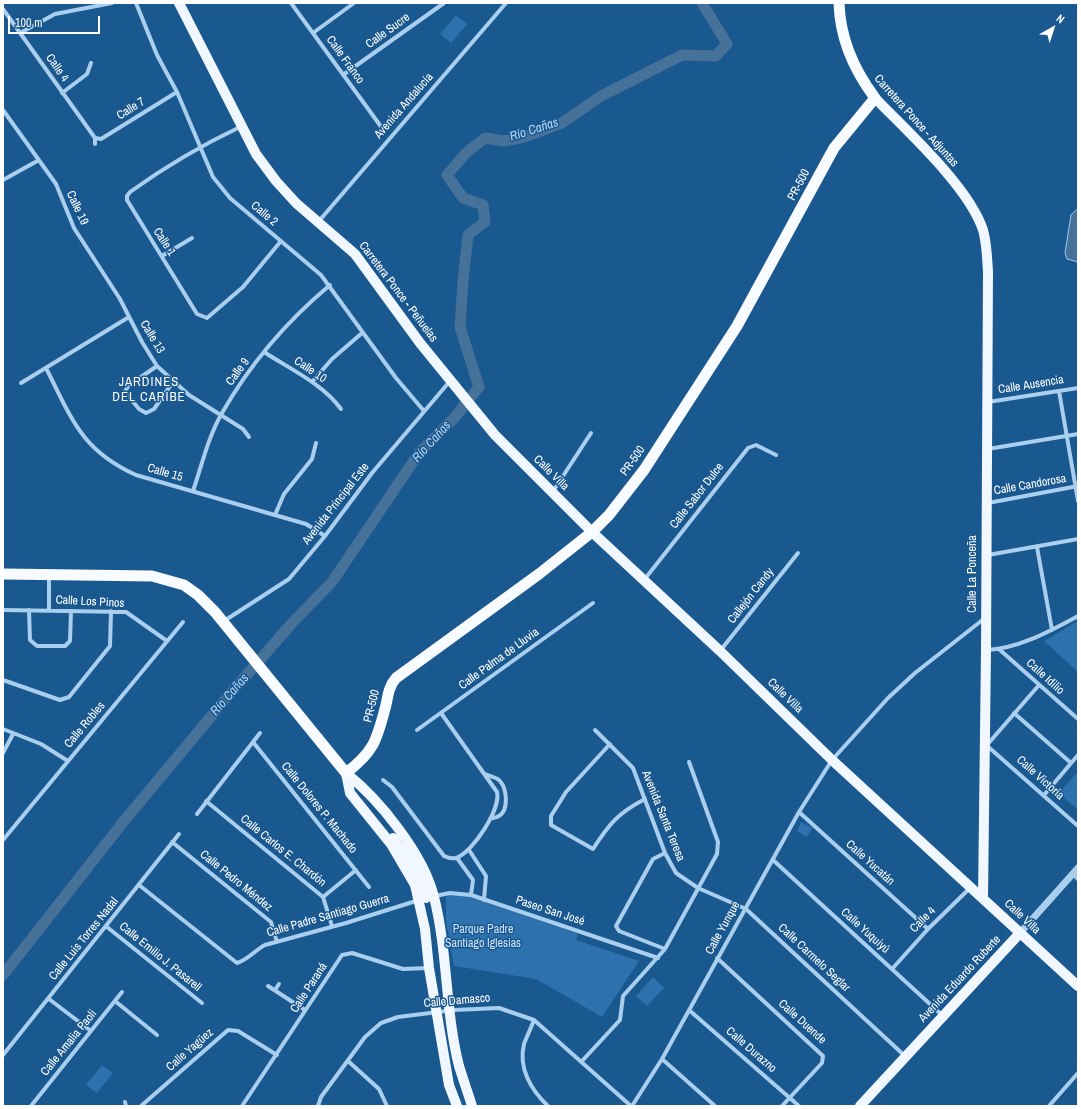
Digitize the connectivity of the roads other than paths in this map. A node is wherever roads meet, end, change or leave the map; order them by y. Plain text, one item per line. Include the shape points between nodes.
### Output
1 (112, 3) edge
2 (136, 3) edge
3 (179, 3) edge
4 (291, 3) edge
5 (354, 3) edge
6 (444, 3) edge
7 (506, 3) edge
8 (839, 3) edge
9 (3, 9) edge
10 (313, 33) junction
11 (20, 34) junction
12 (91, 63) dead end
13 (343, 75) junction
14 (177, 92) junction
15 (62, 93) junction
16 (875, 98) junction
17 (3, 110) edge
18 (242, 126) junction
19 (382, 128) dead end
20 (95, 138) junction
21 (95, 144) dead end
22 (200, 147) junction
23 (39, 160) junction
24 (3, 180) edge
25 (318, 222) junction
26 (192, 238) dead end
27 (281, 241) junction
28 (986, 250) joint
29 (162, 256) junction
30 (330, 285) junction
31 (129, 317) junction
32 (362, 333) junction
33 (264, 352) junction
34 (157, 366) junction
35 (46, 368) junction
36 (173, 382) junction
37 (312, 382) junction
38 (21, 383) dead end
39 (454, 384) junction
40 (1078, 388) edge
41 (1059, 391) junction
42 (987, 402) junction
43 (341, 409) dead end
44 (424, 411) junction
45 (221, 414) junction
46 (481, 418) joint
47 (591, 433) dead end
48 (1078, 434) edge
49 (1067, 436) junction
50 (249, 437) dead end
51 (316, 443) dead end
52 (987, 449) junction
53 (776, 455) dead end
54 (1077, 486) edge
55 (193, 491) junction
56 (552, 493) junction
57 (1078, 501) edge
58 (986, 503) junction
59 (275, 515) junction
60 (592, 532) junction
61 (325, 536) junction
62 (1078, 539) edge
63 (1037, 547) junction
64 (798, 553) dead end
65 (986, 555) junction
66 (3, 574) edge
67 (49, 575) junction
68 (644, 580) junction
69 (592, 603) dead end
70 (3, 610) edge
71 (29, 610) junction
72 (49, 610) junction
73 (71, 610) junction
74 (111, 611) junction
75 (1078, 616) edge
76 (986, 617) junction
77 (223, 621) junction
78 (182, 622) dead end
79 (1052, 630) junction
80 (167, 641) junction
81 (986, 650) junction
82 (1000, 650) junction
83 (720, 651) junction
84 (3, 680) edge
85 (1039, 685) junction
86 (442, 713) junction
87 (1014, 713) junction
88 (1078, 719) edge
89 (3, 730) edge
90 (417, 730) dead end
91 (595, 730) dead end
92 (260, 733) dead end
93 (13, 734) junction
94 (253, 742) junction
95 (610, 744) junction
96 (986, 744) junction
97 (3, 753) edge
98 (1078, 755) edge
99 (832, 760) junction
100 (68, 761) junction
101 (689, 762) dead end
102 (1071, 763) junction
103 (346, 773) junction
104 (484, 774) junction
105 (383, 780) dead end
106 (1044, 795) junction
107 (645, 799) junction
108 (206, 802) junction
109 (799, 812) junction
110 (197, 814) dead end
111 (489, 820) junction
112 (1078, 826) edge
113 (179, 834) dead end
114 (3, 840) edge
115 (172, 842) junction
116 (468, 850) junction
117 (665, 853) junction
118 (456, 858) junction
119 (772, 860) junction
120 (356, 870) junction
121 (1076, 874) edge
122 (139, 885) junction
123 (369, 887) dead end
124 (971, 887) junction
125 (698, 888) junction
126 (471, 895) junction
127 (323, 897) junction
128 (427, 898) junction
129 (982, 898) junction
130 (484, 900) junction
131 (746, 909) junction
132 (332, 926) junction
133 (107, 927) junction
134 (928, 929) junction
135 (1020, 933) junction
136 (277, 942) junction
137 (665, 948) junction
138 (658, 958) junction
139 (717, 958) junction
140 (429, 968) junction
141 (892, 969) junction
142 (279, 984) dead end
143 (268, 986) dead end
144 (1078, 986) edge
145 (275, 990) junction
146 (122, 992) dead end
147 (49, 999) junction
148 (115, 1001) junction
149 (202, 1003) dead end
150 (305, 1010) junction
151 (690, 1010) junction
152 (450, 1011) junction
153 (436, 1012) junction
154 (943, 1016) junction
155 (534, 1020) junction
156 (91, 1031) junction
157 (157, 1035) dead end
158 (3, 1055) edge
159 (277, 1055) junction
160 (906, 1057) junction
161 (662, 1059) junction
162 (348, 1061) junction
163 (582, 1062) junction
164 (1078, 1073) edge
165 (789, 1098) junction
166 (863, 1105) edge
167 (31, 1106) edge
168 (141, 1106) edge
169 (242, 1106) edge
170 (318, 1106) edge
171 (387, 1106) edge
172 (457, 1106) edge
173 (472, 1106) edge
174 (548, 1106) edge
175 (631, 1106) edge
176 (715, 1106) edge
177 (782, 1106) edge
178 (799, 1106) edge
179 (1049, 1106) edge

1 - 11 street via 54,14
2 - 14 street, Calle 2 via 157,54
3 - 18 main road, Carretera Ponce - Peñuelas
4 - 10 street, Calle Franco
5 - 10 street
6 - 13 street, Calle Sucre
7 - 25 street, Avenida Andalucía
8 - 16 highway, Carretera Ponce - Adjuntas via 843,36 850,56
9 - 11 street, Calle 4
10 - 13 street, Calle Franco
11 - 15 street, Calle 4
12 - 15 street via 87,74
13 - 19 street, Calle Franco
14 - 20 street, Calle 7 via 101,139
14 - 22 street, Calle 2
15 - 20 street, Calle 4
16 - 28 main road, Carretera Ponce - Adjuntas via 938,164 971,204 983,230
16 - 60 highway, PR-500 / PR-500 via 834,148 737,326 644,470 609,515
17 - 23 street, Calle 19
18 - 22 street, Calle 1
18 - 25 main road, Carretera Ponce - Peñuelas via 256,154 276,181
20 - 21 street
22 - 27 street, Calle 2 via 213,176 230,198
22 - 29 street, Calle 1 via 163,168 127,196 129,205
23 - 24 street
23 - 31 street, Calle 19 via 56,184 74,228
25 - 39 main road, Carretera Ponce - Peñuelas via 355,254 420,343
26 - 29 street
27 - 29 street, Calle 1 via 243,287 207,318 197,314
27 - 30 street, Calle 2
28 - 42 main road, Calle La Ponceña
30 - 32 street, Calle 2
30 - 33 street, Calle 9 via 283,328
31 - 34 street, Calle 13
31 - 35 street, Calle 13
32 - 37 street via 332,359
32 - 44 street, Calle 2
33 - 37 street, Calle 10
33 - 45 street, Calle 9
34 - 36 street, Calle 13
34 - 36 street via 128,386 125,392 139,409 146,413 154,410
35 - 38 street, Calle 13
35 - 55 street, Calle 15 via 78,431 102,456 136,475
36 - 45 street, Calle 13
37 - 43 street, Calle 10 via 335,400
39 - 44 street, Avenida Principal Este
39 - 46 main road, Carretera Ponce - Peñuelas
40 - 41 street, Calle Ausencia
41 - 42 street, Calle Ausencia
41 - 49 street
42 - 52 main road, Calle La Ponceña
44 - 61 street, Avenida Principal Este via 372,473
45 - 50 street, Calle 13 via 243,429
45 - 55 street, Calle 9
46 - 56 main road, Calle Villa
47 - 56 street
48 - 49 street
49 - 52 street
49 - 54 street
51 - 59 street via 312,459 284,494
52 - 58 main road, Calle La Ponceña
53 - 68 street, Calle Sabor Dulce via 756,445 748,448
54 - 57 street
54 - 58 street, Calle Candorosa
55 - 59 street, Calle 15
56 - 60 main road, Calle Villa
58 - 65 main road, Calle La Ponceña
59 - 61 street, Calle 15 via 306,524
60 - 68 main road, Calle Villa
60 - 103 highway, PR-500 / PR-500 via 540,574 396,678 389,689 372,748 361,762
61 - 77 street, Avenida Principal Este via 289,579
62 - 63 street
63 - 65 street
63 - 79 street
64 - 83 street, Callejón Candy
65 - 76 main road, Calle La Ponceña
66 - 67 highway
67 - 72 street
67 - 77 highway via 141,575 164,578 184,585 198,595
68 - 83 main road, Calle Villa
69 - 86 street, Calle Palma de Lluvia
70 - 71 street, Calle Los Pinos
71 - 72 street, Calle Los Pinos
71 - 73 street via 30,640 37,646 65,646 70,640
72 - 73 street, Calle Los Pinos
73 - 74 street, Calle Los Pinos
74 - 80 street, Calle Los Pinos via 126,612
74 - 84 street via 110,646 69,697 60,700
75 - 79 street
76 - 81 main road, Calle La Ponceña
76 - 99 street, Calle Yunque via 915,673 888,698
77 - 103 highway
78 - 80 street, Calle Robles
79 - 82 street
80 - 100 street, Calle Robles
81 - 82 street
81 - 96 main road, Calle La Ponceña
82 - 85 street, Calle Idilio
83 - 99 main road, Calle Villa
85 - 87 street
85 - 88 street, Calle Idilio
86 - 90 street, Calle Palma de Lluvia
86 - 104 street
87 - 96 street
87 - 102 street
89 - 93 street
91 - 95 street, Avenida Santa Teresa
92 - 94 street
93 - 97 street
93 - 100 street via 46,746
94 - 108 street
94 - 120 street, Calle Dolores P. Machado
95 - 107 street, Avenida Santa Teresa via 633,768
95 - 107 street via 566,792 551,816 551,825 593,849 608,826 626,808
96 - 106 street, Calle Victoria
96 - 129 main road, Calle La Ponceña
98 - 102 street
99 - 109 street, Calle Yunque
99 - 124 main road, Calle Villa
100 - 114 street, Calle Robles
101 - 125 street via 718,842 717,854
102 - 106 street
103 - 128 main road via 350,793 373,822 392,836 402,849 415,870
103 - 128 main road via 373,798 422,864
104 - 111 street via 499,799 496,810
104 - 111 street via 499,780 505,789 504,810 500,816
105 - 118 street via 392,787 444,856
106 - 112 street, Calle Victoria
107 - 117 street, Avenida Santa Teresa
108 - 110 street
108 - 127 street, Calle Carlos E. Chardón
109 - 119 street, Calle Yunque
109 - 134 street, Calle Yucatán
111 - 116 street
113 - 115 street, Calle Luis Torres Nadal
115 - 122 street, Calle Luis Torres Nadal
115 - 136 street, Calle Pedro Méndez via 271,922
116 - 118 street
116 - 130 street via 486,876
117 - 125 street, Avenida Santa Teresa via 676,873
117 - 137 street via 653,859 616,926 619,931
118 - 126 street via 473,880
119 - 131 street, Calle Yunque
119 - 141 street, Calle Yuquiyú
120 - 123 street, Calle Dolores P. Machado
120 - 127 street
121 - 135 street, Avenida Eduardo Ruberte
122 - 133 street, Calle Luis Torres Nadal
122 - 136 street, Calle Padre Santiago Guerra via 237,963 243,962 255,950
124 - 129 main road, Calle Villa
124 - 134 street, Calle 4
125 - 131 street, Calle Carmelo Seglar
125 - 137 street
126 - 128 street, Paseo San José via 450,893
126 - 130 street, Paseo San José
127 - 132 street, Calle Carlos E. Chardón
128 - 132 street, Calle Padre Santiago Guerra
128 - 140 main road via 425,929
128 - 152 main road via 444,953
129 - 135 main road, Calle Villa
130 - 138 street, Paseo San José
131 - 139 street, Calle Yunque
131 - 160 street, Calle Carmelo Seglar
132 - 136 street, Calle Padre Santiago Guerra
133 - 147 street, Calle Luis Torres Nadal
133 - 149 street, Calle Emilio J. Pasarell
134 - 141 street, Calle 4
135 - 144 main road, Calle Villa
135 - 154 main road, Avenida Eduardo Ruberte
137 - 138 street
138 - 163 street via 623,996 620,1020
139 - 151 street, Calle Yunque
139 - 165 street, Calle Duende via 823,1056 822,1062
140 - 150 street, Calle Paraná via 403,969 352,953 342,955
140 - 153 main road
141 - 154 street, Calle Yuquiyú
142 - 145 street
143 - 145 street
145 - 150 street
146 - 148 street, Calle Amalia Paoli
147 - 156 street
147 - 158 street, Calle Luis Torres Nadal
148 - 156 street, Calle Amalia Paoli
148 - 157 street
150 - 159 street, Calle Paraná
151 - 161 street, Calle Yunque
151 - 165 street, Calle Durazno
152 - 153 street, Calle Damasco
152 - 155 street, Calle Damasco via 499,1008
152 - 173 main road via 459,1065
153 - 162 street, Calle Damasco via 398,1017 381,1023 365,1037
153 - 172 main road via 449,1085
154 - 160 main road, Avenida Eduardo Ruberte
155 - 163 street, Calle Damasco
155 - 174 street via 524,1045 524,1066 528,1081
156 - 167 street, Calle Amalia Paoli
159 - 168 street, Calle Yagüez via 238,1031 228,1030
159 - 169 street, Calle Paraná
160 - 166 main road, Avenida Eduardo Ruberte
161 - 175 street, Calle Yunque
161 - 176 street
162 - 170 street, Calle Damasco via 321,1097
162 - 171 street via 379,1089
163 - 175 street, Calle Damasco
164 - 179 street
165 - 177 street, Calle Duende
165 - 178 street, Calle Durazno

